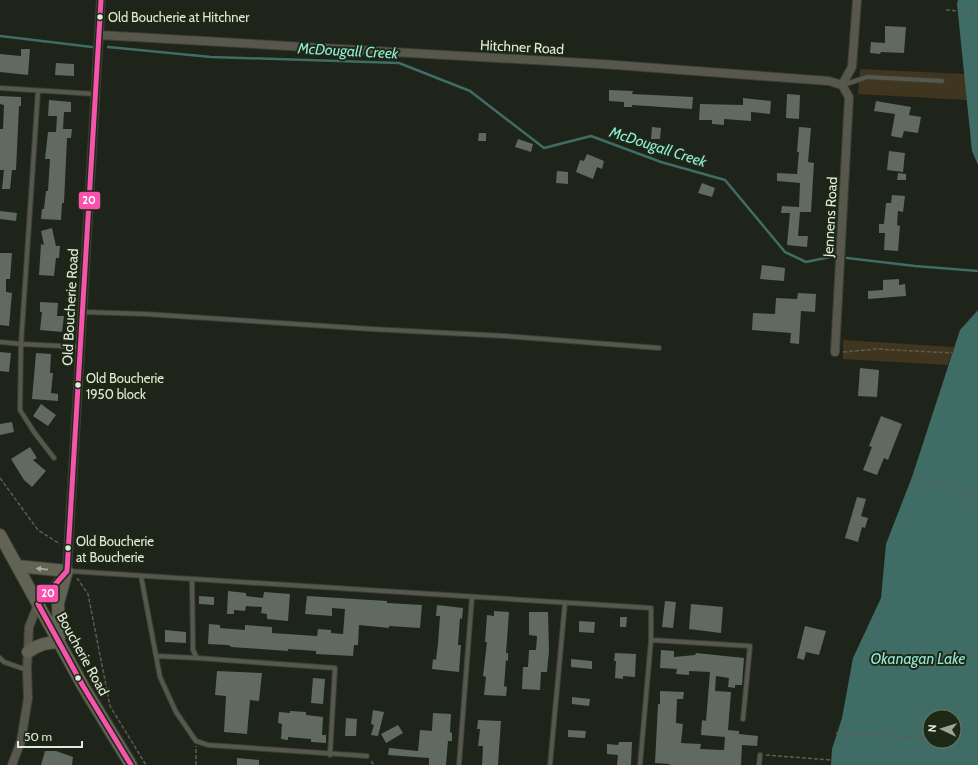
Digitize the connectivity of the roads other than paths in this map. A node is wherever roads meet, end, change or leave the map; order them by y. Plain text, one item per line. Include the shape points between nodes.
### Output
1 (101, 0) edge
2 (857, 0) edge
3 (99, 35) junction
4 (942, 81) dead end
5 (842, 85) junction
6 (0, 88) edge
7 (38, 91) junction
8 (95, 94) junction
9 (83, 312) junction
10 (0, 342) edge
11 (21, 344) junction
12 (81, 347) junction
13 (659, 348) dead end
14 (835, 352) road end
15 (54, 458) dead end
16 (0, 535) edge
17 (17, 566) junction
18 (72, 575) junction
19 (141, 576) junction
20 (192, 580) junction
21 (472, 597) junction
22 (565, 603) junction
23 (38, 604) junction
24 (651, 640) junction
25 (59, 642) junction
26 (28, 652) junction
27 (156, 656) junction
28 (0, 658) edge
29 (197, 658) junction
30 (27, 670) junction
31 (744, 719) dead end
32 (330, 755) junction
33 (760, 755) road end
34 (367, 756) dead end
35 (12, 765) edge
36 (131, 765) edge
37 (459, 765) edge
38 (550, 765) edge
39 (640, 765) edge
40 (759, 765) edge

1 - 3 street, Old Boucherie Road
2 - 5 street via 852,67
3 - 5 street, Hitchner Road via 610,65 829,81
3 - 8 street, Old Boucherie Road
4 - 5 lane via 867,77
5 - 14 street, Jennens Road via 849,97
6 - 7 lane
7 - 8 lane
7 - 11 lane
8 - 9 street, Old Boucherie Road
9 - 12 street, Old Boucherie Road
9 - 13 lane
10 - 11 lane
11 - 12 lane
11 - 15 lane via 20,410
12 - 18 street, Old Boucherie Road
16 - 17 main road, Boucherie Road
18 -> 17 main road
17 - 23 main road, Boucherie Road
18 - 19 lane
18 - 23 street
18 - 25 main road via 58,603
19 - 20 lane
19 - 27 lane
20 - 21 lane
20 - 29 lane via 193,650
21 - 22 lane
21 - 37 lane
22 - 24 lane via 651,608
22 - 38 lane
23 - 25 main road, Boucherie Road
23 - 26 street via 29,627
24 - 31 lane via 750,646
24 - 39 lane
25 - 26 main road via 36,646
25 - 36 main road, Boucherie Road
26 - 30 street
27 - 29 lane
27 - 32 lane via 160,678 176,712 196,740 208,745
28 - 30 lane via 4,662
29 - 32 lane via 335,668
30 - 35 street via 26,713 21,741
32 - 34 lane
33 - 40 lane

